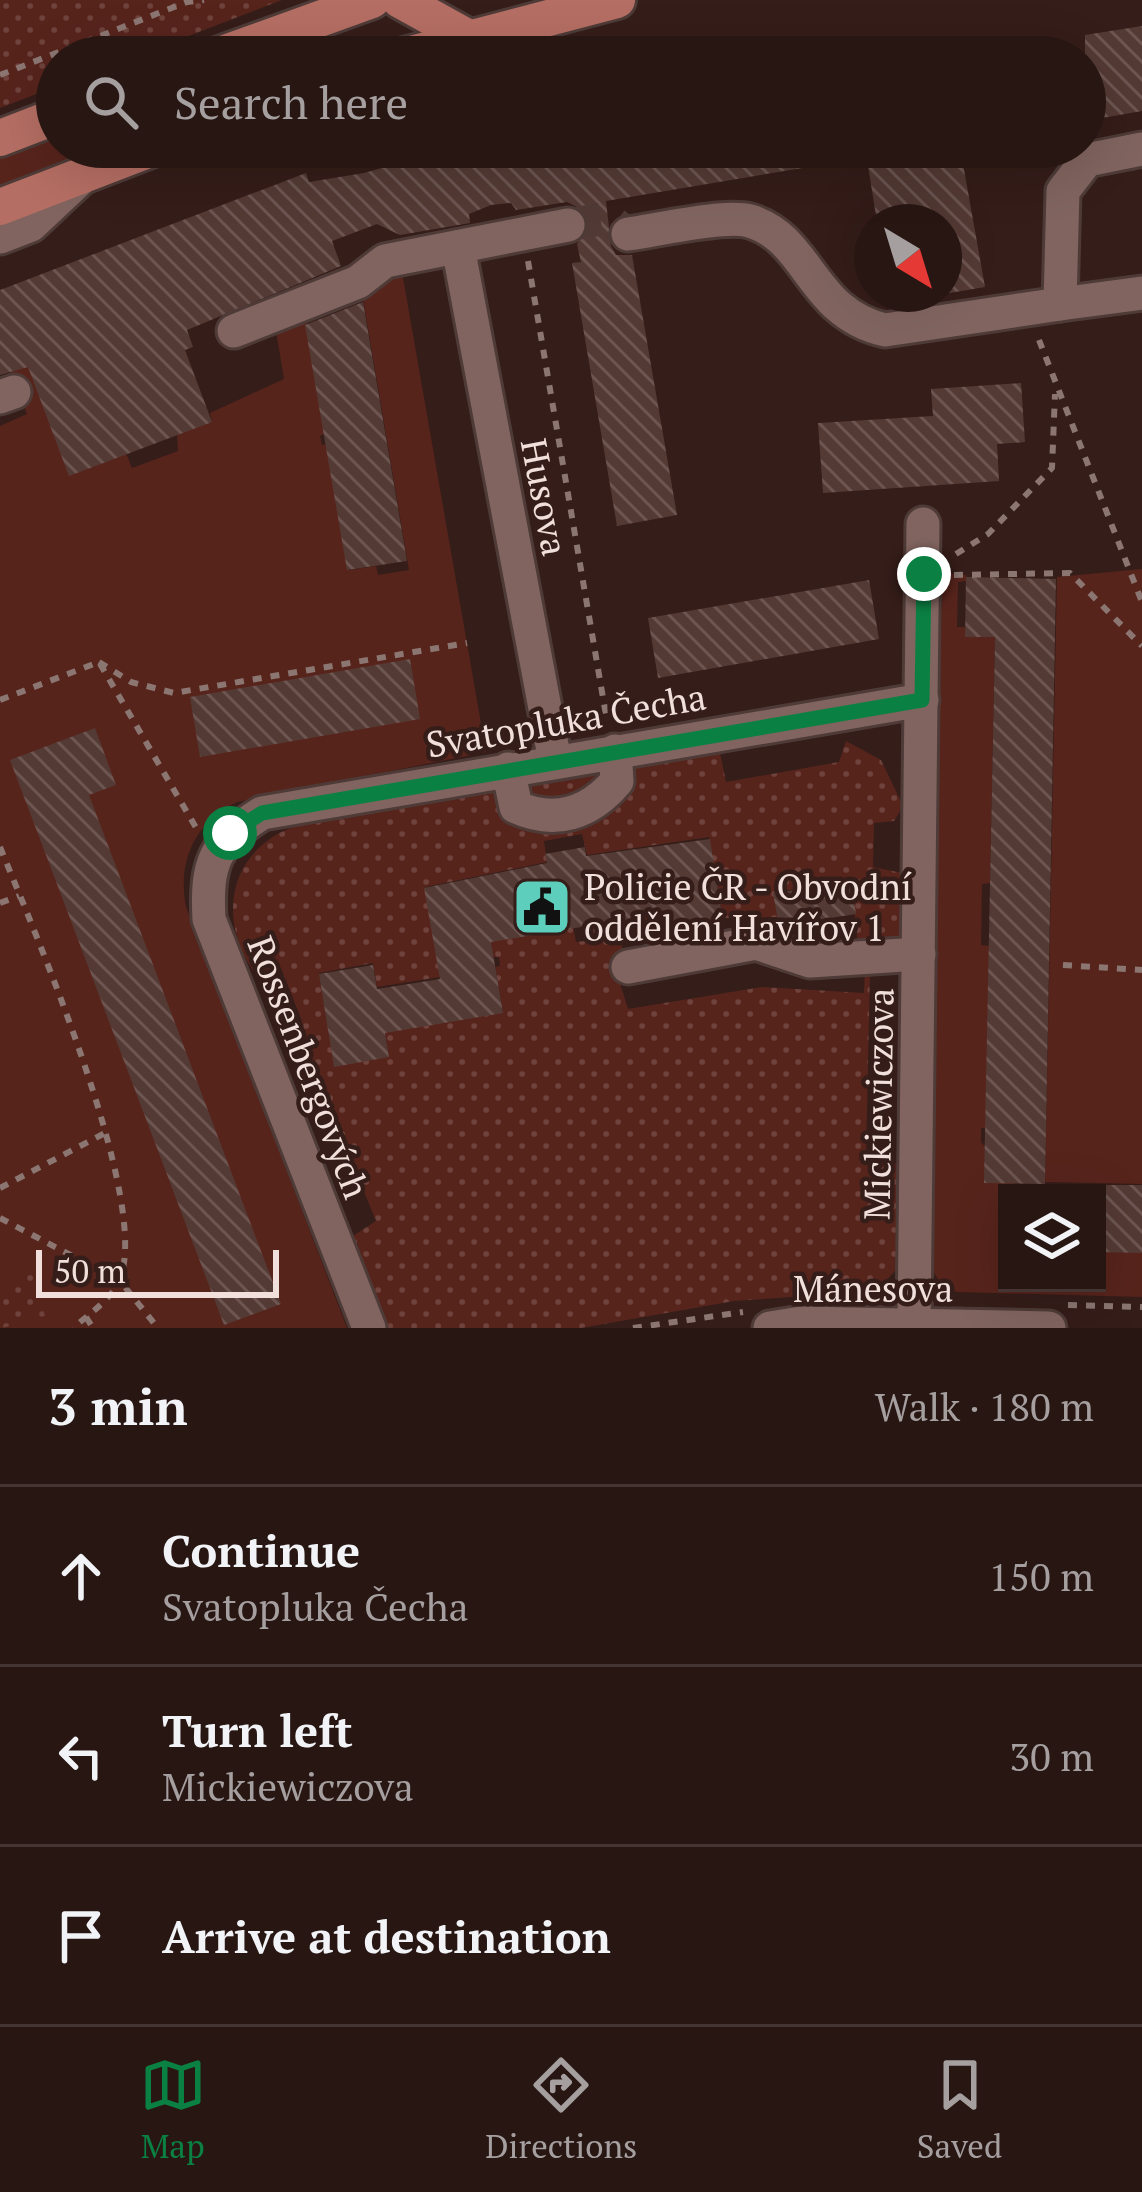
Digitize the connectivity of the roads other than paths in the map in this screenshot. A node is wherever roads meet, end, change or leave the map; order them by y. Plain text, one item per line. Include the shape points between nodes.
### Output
1 (371, 0) edge
2 (400, 0) edge
3 (617, 0) edge
4 (272, 36) edge
5 (465, 36) edge
6 (471, 36) edge
7 (36, 124) edge
8 (0, 138) edge
9 (1142, 149) edge
10 (1106, 156) edge
11 (102, 168) edge
12 (1081, 168) edge
13 (83, 175) junction
14 (0, 207) edge
15 (568, 225) tunnel mouth
16 (628, 234) tunnel mouth
17 (0, 237) edge
18 (458, 247) junction
19 (1142, 293) edge
20 (1044, 306) junction
21 (234, 331) dead end
22 (923, 524) dead end
23 (922, 700) junction
24 (613, 744) junction
25 (555, 761) junction
26 (508, 769) junction
27 (214, 833) joint
28 (919, 954) junction
29 (628, 967) dead end
30 (914, 1324) junction
31 (369, 1328) edge
32 (770, 1328) edge
33 (1049, 1328) edge

1 - 4 main road
2 - 5 main road
3 - 6 main road
7 - 8 main road
9 - 10 street
11 - 13 main road
12 - 20 street via 1063,191
13 - 14 main road
13 - 17 street via 31,225
15 - 18 street
16 - 20 street via 747,220 786,241 815,286 857,323 885,330
18 - 21 street via 386,261 358,282
18 - 25 street, Husova
19 - 20 street
22 - 23 street, Mickiewiczova via 936,574
23 - 24 street, Svatopluka Čecha
23 - 28 street, Mickiewiczova
24 - 25 street, Svatopluka Čecha
24 - 26 street via 617,781 596,807 539,817 516,807
25 - 26 street, Svatopluka Čecha
26 - 27 street, Svatopluka Čecha via 262,813
27 - 31 street, Rossenbergových via 209,919
28 - 29 street via 810,961 756,944
28 - 30 street, Mickiewiczova
30 - 32 street, Mánesova
30 - 33 street, Mánesova

